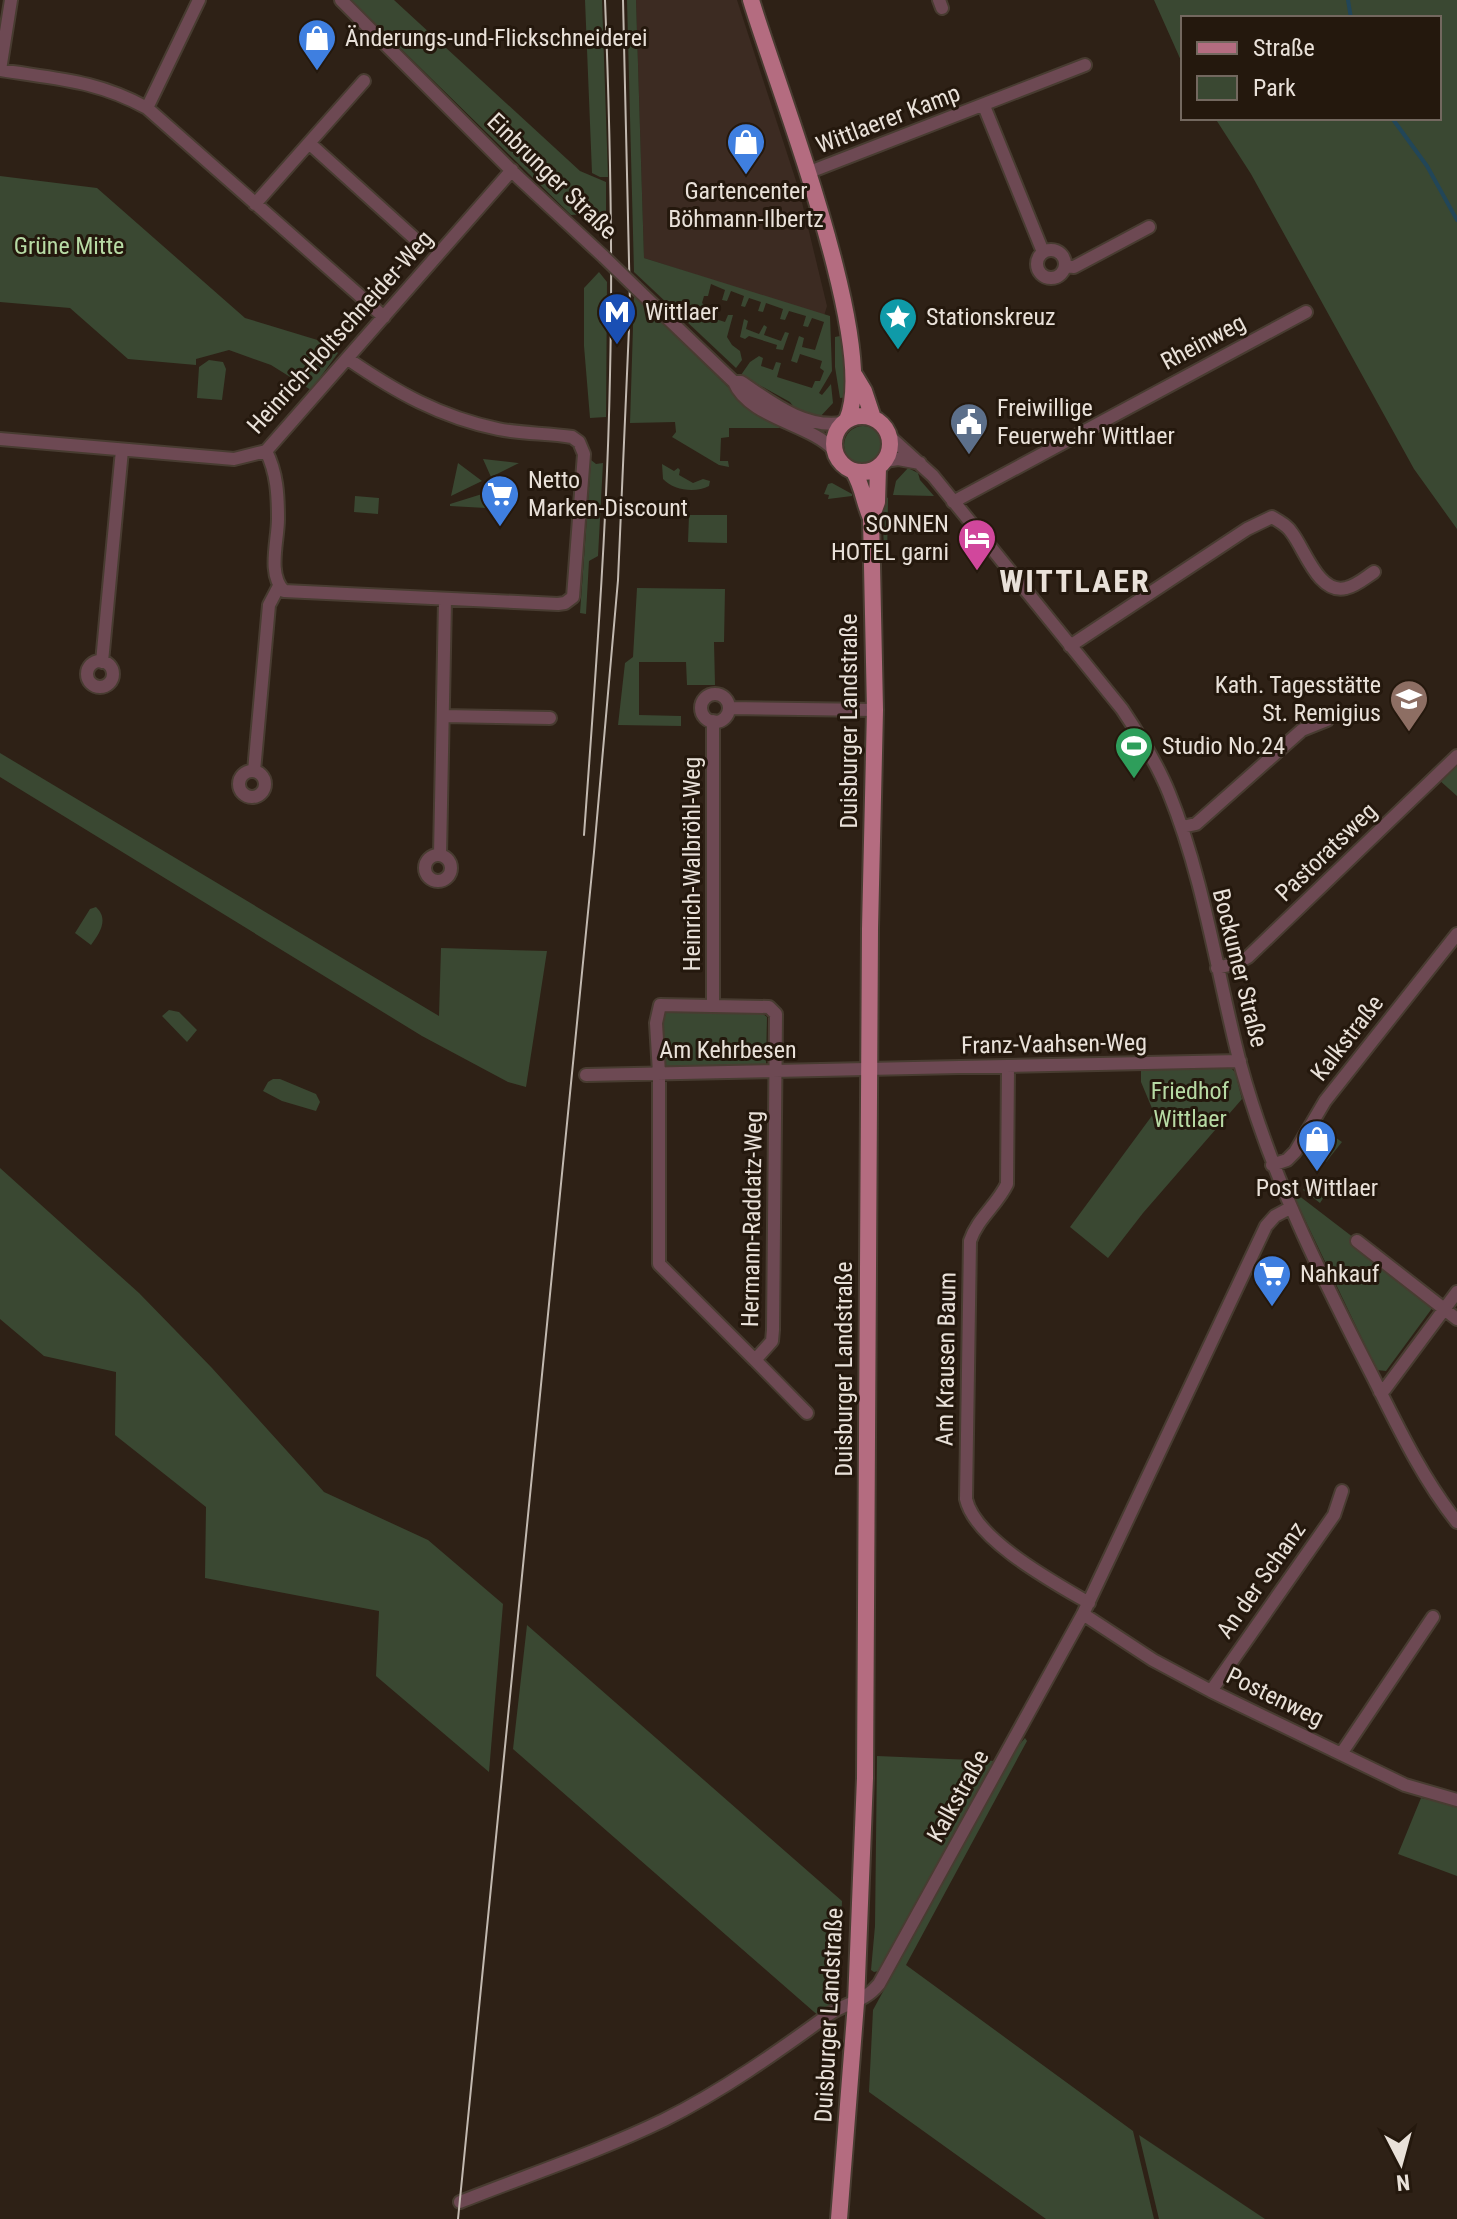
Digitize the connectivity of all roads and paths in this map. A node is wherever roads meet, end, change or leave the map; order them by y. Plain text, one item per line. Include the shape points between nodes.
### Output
1 (11, 0) edge
2 (199, 0) edge
3 (341, 0) edge
4 (751, 0) edge
5 (1085, 65) dead end
6 (0, 70) edge
7 (364, 81) dead end
8 (984, 106) junction
9 (147, 108) junction
10 (309, 143) junction
11 (512, 170) junction
12 (807, 173) junction
13 (255, 204) junction
14 (1149, 227) dead end
15 (413, 237) dead end
16 (1043, 252) junction
17 (1065, 266) junction
18 (1306, 312) dead end
19 (384, 317) junction
20 (348, 359) junction
21 (855, 376) junction
22 (734, 382) junction
23 (873, 418) junction
24 (845, 422) junction
25 (889, 436) junction
26 (0, 439) edge
27 (122, 450) junction
28 (834, 450) junction
29 (266, 451) junction
30 (920, 463) junction
31 (881, 464) junction
32 (854, 472) junction
33 (953, 502) junction
34 (871, 518) junction
35 (1374, 572) dead end
36 (279, 586) junction
37 (445, 600) junction
38 (1070, 646) junction
39 (102, 662) dead end
40 (729, 708) junction
41 (875, 710) junction
42 (443, 716) junction
43 (550, 718) dead end
44 (1327, 720) dead end
45 (713, 721) junction
46 (1457, 756) edge
47 (254, 771) dead end
48 (1182, 827) junction
49 (440, 855) dead end
50 (1457, 934) edge
51 (1217, 968) junction
52 (713, 1006) junction
53 (1240, 1061) junction
54 (1008, 1067) junction
55 (870, 1071) junction
56 (775, 1072) junction
57 (659, 1073) junction
58 (586, 1075) dead end
59 (1272, 1165) junction
60 (1290, 1208) junction
61 (1357, 1241) dead end
62 (1457, 1292) edge
63 (1443, 1309) junction
64 (1457, 1319) edge
65 (755, 1360) junction
66 (1380, 1392) junction
67 (807, 1413) dead end
68 (1342, 1491) dead end
69 (1457, 1522) edge
70 (1086, 1608) junction
71 (1433, 1617) dead end
72 (1211, 1691) junction
73 (1341, 1754) junction
74 (1457, 1800) edge
75 (856, 2003) junction
76 (460, 2202) dead end
77 (839, 2219) edge

1 - 6 street
2 - 9 street
3 - 11 street, Einbrunger Straße
4 - 12 main road
5 - 8 street, Wittlaerer Kamp
6 - 9 street via 92,83
7 - 10 street
8 - 12 street, Wittlaerer Kamp
8 - 16 street, Wittlaerer Kamp
9 - 13 street
10 - 13 street
10 - 15 street
11 - 19 street, Heinrich-Holtschneider-Weg
11 - 22 street, Einbrunger Straße, bridge
12 - 21 main road via 837,275
13 - 19 street
14 - 17 street, Wittlaerer Kamp via 1074,267
16 - 17 street via 1060,253
16 - 17 street, Wittlaerer Kamp via 1036,264 1043,276 1056,277
18 - 33 street, Rheinweg
19 - 20 street, Heinrich-Holtschneider-Weg
20 - 29 street, Heinrich-Holtschneider-Weg
20 - 37 street via 396,393 453,417 499,430 572,437 584,449 573,597 558,604
21 - 23 main road
21 - 24 main road
22 - 24 street, Einbrunger Straße via 804,419
22 - 28 street, Einbrunger Straße via 775,418
23 - 24 main road
23 - 25 main road
24 - 28 main road via 834,438
25 - 30 street, Bockumer Straße
25 - 31 main road, Duisburger Landstraße via 889,451
26 - 27 street, Heinrich-Holtschneider-Weg
27 - 29 street, Heinrich-Holtschneider-Weg via 234,459
27 - 39 street
28 - 32 main road, Duisburger Landstraße via 842,465
29 - 36 street via 276,478
30 - 31 street via 898,459
30 - 33 street, Bockumer Straße
31 - 32 main road
31 - 34 main road, Duisburger Landstraße
32 - 34 main road, Duisburger Landstraße
33 - 38 street, Bockumer Straße
34 - 41 main road, Duisburger Landstraße
35 - 38 street via 1350,588 1330,587 1293,533 1272,517
36 - 37 street via 291,593
36 - 47 street via 269,605
37 - 42 street
38 - 48 street, Bockumer Straße via 1149,751
40 - 41 street, Heinrich-Walbröhl-Weg
40 - 45 street, Heinrich-Walbröhl-Weg via 726,717
40 - 45 street, Heinrich-Walbröhl-Weg via 721,695 707,696 703,713
41 - 55 main road, Duisburger Landstraße
42 - 43 street
42 - 49 street
44 - 48 street via 1302,730 1196,824
45 - 52 street, Heinrich-Walbröhl-Weg
46 - 51 street, Pastoratsweg via 1248,957
48 - 51 street, Bockumer Straße
50 - 59 street, Kalkstraße via 1325,1101 1295,1152
51 - 53 street, Bockumer Straße
52 - 56 street, Heinrich-Walbröhl-Weg via 774,1010
52 - 57 street, Heinrich-Walbröhl-Weg via 660,1005
53 - 54 street, Franz-Vaahsen-Weg
53 - 59 street, Bockumer Straße
54 - 55 street, Franz-Vaahsen-Weg
54 - 70 street, Am Krausen Baum via 1007,1184 970,1241 966,1499 983,1527 1024,1565
55 - 56 street, Am Kehrbesen
55 - 75 main road, Duisburger Landstraße via 865,1778
56 - 57 street, Am Kehrbesen
56 - 65 street, Hermann-Raddatz-Weg via 773,1330 772,1341
57 - 58 street, Am Kehrbesen
57 - 65 street, Hermann-Raddatz-Weg via 659,1264
59 - 60 street, Bockumer Straße
60 - 66 street, Bockumer Straße
60 - 70 street, Kalkstraße via 1266,1226
61 - 63 street
62 - 63 street
63 - 64 street
63 - 66 street
65 - 67 street, Hermann-Raddatz-Weg
66 - 69 street, Bockumer Straße
68 - 72 street, An der Schanz via 1334,1515
70 - 72 street, Postenweg via 1153,1660
70 - 75 street, Kalkstraße via 879,1984
71 - 73 street
72 - 73 street, Postenweg
73 - 74 street, Postenweg via 1405,1785
75 - 76 street, Kalkstraße via 834,2011 731,2082 664,2120
75 - 77 main road, Duisburger Landstraße

